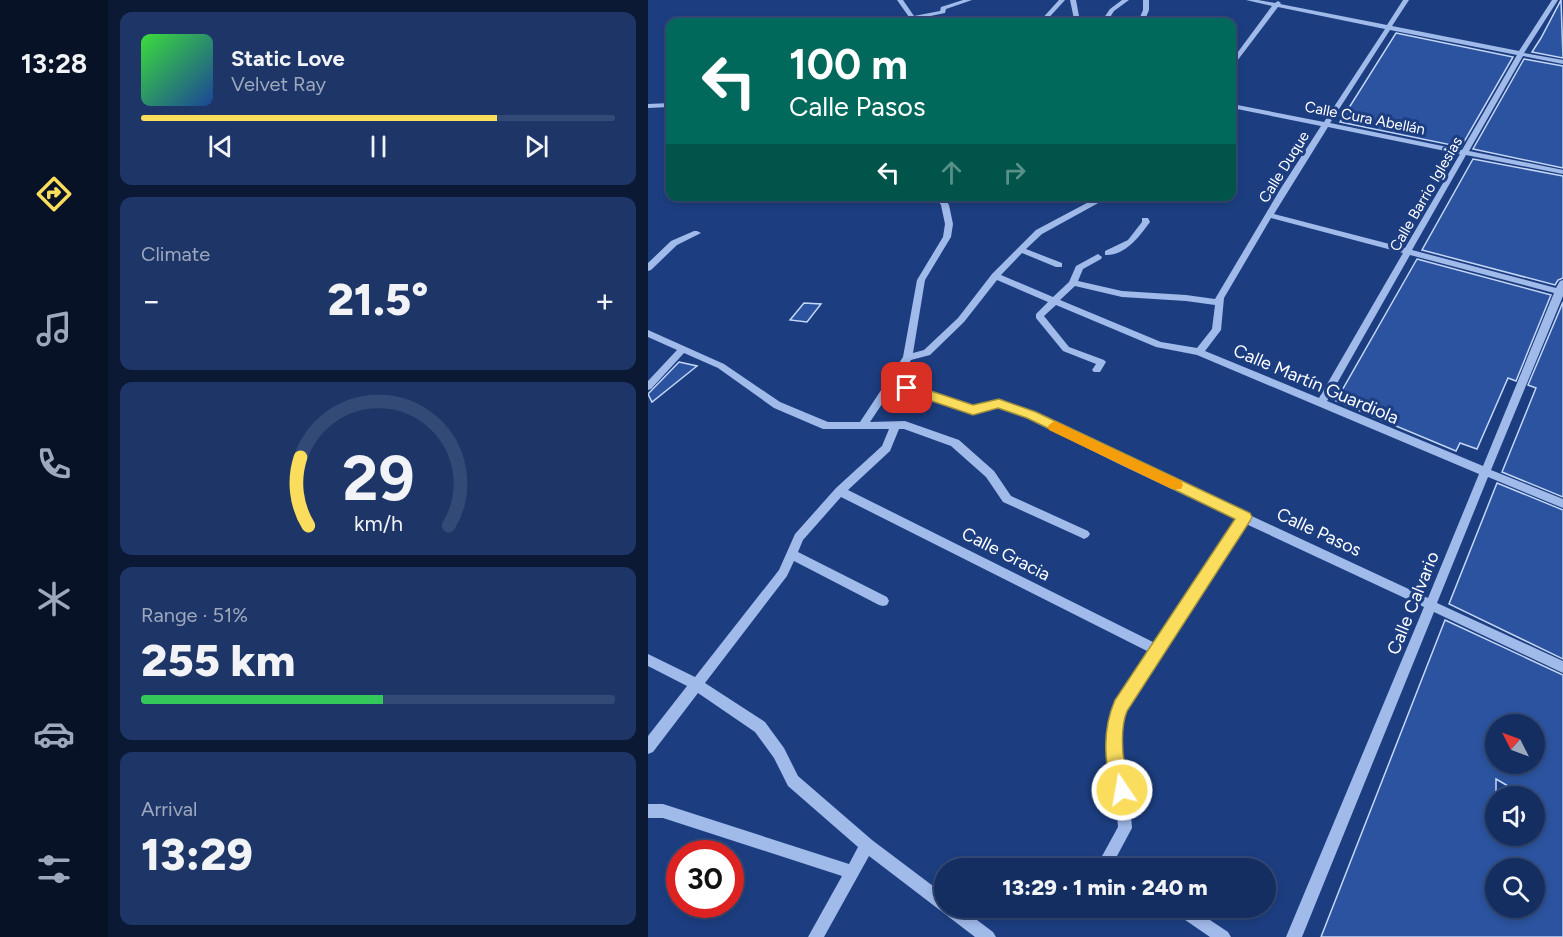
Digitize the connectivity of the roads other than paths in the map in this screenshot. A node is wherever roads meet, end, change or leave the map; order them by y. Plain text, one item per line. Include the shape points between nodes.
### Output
1 (900, 0) edge
2 (969, 0) edge
3 (1062, 0) edge
4 (1073, 0) edge
5 (1126, 0) edge
6 (1146, 0) edge
7 (1250, 0) edge
8 (1406, 0) edge
9 (1555, 0) edge
10 (1278, 3) edge
11 (911, 18) edge
12 (923, 18) edge
13 (1046, 18) edge
14 (1083, 18) dead end
15 (1107, 18) edge
16 (1143, 18) edge
17 (1388, 28) junction
18 (1521, 53) junction
19 (1236, 59) edge
20 (1563, 62) edge
21 (666, 105) edge
22 (648, 106) edge
23 (1236, 106) edge
24 (1328, 124) junction
25 (1465, 152) junction
26 (1563, 172) edge
27 (942, 201) edge
28 (1098, 201) edge
29 (1270, 215) junction
30 (1145, 220) dead end
31 (697, 233) dead end
32 (1021, 250) junction
33 (1409, 251) junction
34 (1108, 253) dead end
35 (1098, 257) dead end
36 (648, 268) edge
37 (1077, 273) junction
38 (995, 276) junction
39 (1073, 283) junction
40 (1562, 289) edge
41 (1055, 302) junction
42 (1220, 303) junction
43 (648, 333) edge
44 (683, 349) junction
45 (1199, 352) junction
46 (908, 357) junction
47 (1097, 370) dead end
48 (891, 382) junction
49 (648, 387) edge
50 (1321, 403) junction
51 (863, 425) junction
52 (895, 426) junction
53 (1484, 472) junction
54 (840, 491) junction
55 (1563, 504) edge
56 (1245, 517) junction
57 (1084, 534) dead end
58 (791, 554) junction
59 (883, 601) dead end
60 (1432, 606) junction
61 (1157, 650) junction
62 (648, 660) edge
63 (1563, 667) edge
64 (696, 684) junction
65 (648, 747) edge
66 (648, 811) edge
67 (867, 844) junction
68 (1108, 858) edge
69 (851, 872) junction
70 (934, 896) edge
71 (962, 918) edge
72 (1195, 918) edge
73 (816, 937) edge
74 (988, 937) edge
75 (1223, 937) edge
76 (1294, 937) edge

1 - 11 street
2 - 12 street
3 - 13 street
4 - 14 street via 1076,18
5 - 15 street
6 - 16 street
7 - 10 street
8 - 17 street, Calle Duque
9 - 18 street, Calle Barrio Iglesias
10 - 17 street
10 - 19 street
17 - 18 street
17 - 24 street, Calle Duque
18 - 20 street
18 - 25 street, Calle Barrio Iglesias
21 - 22 street
23 - 24 street, Calle Cura Abellán
24 - 25 street, Calle Cura Abellán
24 - 29 street, Calle Duque
25 - 26 street, Calle Cura Abellán
25 - 33 street, Calle Barrio Iglesias
27 - 46 street via 949,224 947,237 921,280
28 - 32 street via 1040,232
29 - 33 street
29 - 42 street, Calle Duque
30 - 34 street via 1131,242
31 - 36 street via 674,243
32 - 37 street
32 - 38 street
33 - 40 street
33 - 50 street, Calle Barrio Iglesias
35 - 37 street
37 - 39 street
38 - 41 street, Calle Martín Guardiola
38 - 46 street via 961,320 927,353
39 - 41 street
39 - 42 street via 1122,294
40 - 53 street, Calle Calvario
41 - 45 street, Calle Martín Guardiola via 1159,345
41 - 47 street via 1039,316 1066,349 1101,362
42 - 45 street, Calle Duque via 1216,330
43 - 44 street
44 - 49 street
44 - 51 street via 721,366 777,405 827,426
45 - 50 street, Calle Martín Guardiola
46 - 48 street
48 - 51 street
48 - 56 street, Calle Pasos via 973,410 999,403 1031,415
50 - 53 street, Calle Martín Guardiola
51 - 52 street
52 - 54 street via 886,448
52 - 57 street via 905,425 955,443 990,474 1007,499
53 - 55 street, Calle Martín Guardiola
53 - 60 street, Calle Calvario
54 - 58 street via 799,537
54 - 61 street, Calle Gracia
56 - 60 street, Calle Pasos
56 - 61 street
58 - 59 street
58 - 64 street via 783,573
60 - 63 street, Calle Pasos
60 - 76 street, Calle Calvario
61 - 68 street via 1116,718 1114,752 1125,828
62 - 64 street
64 - 65 street
64 - 67 street via 760,727 793,781
66 - 69 street via 663,811
67 - 69 street
67 - 70 street
69 - 73 street
71 - 74 street
72 - 75 street

